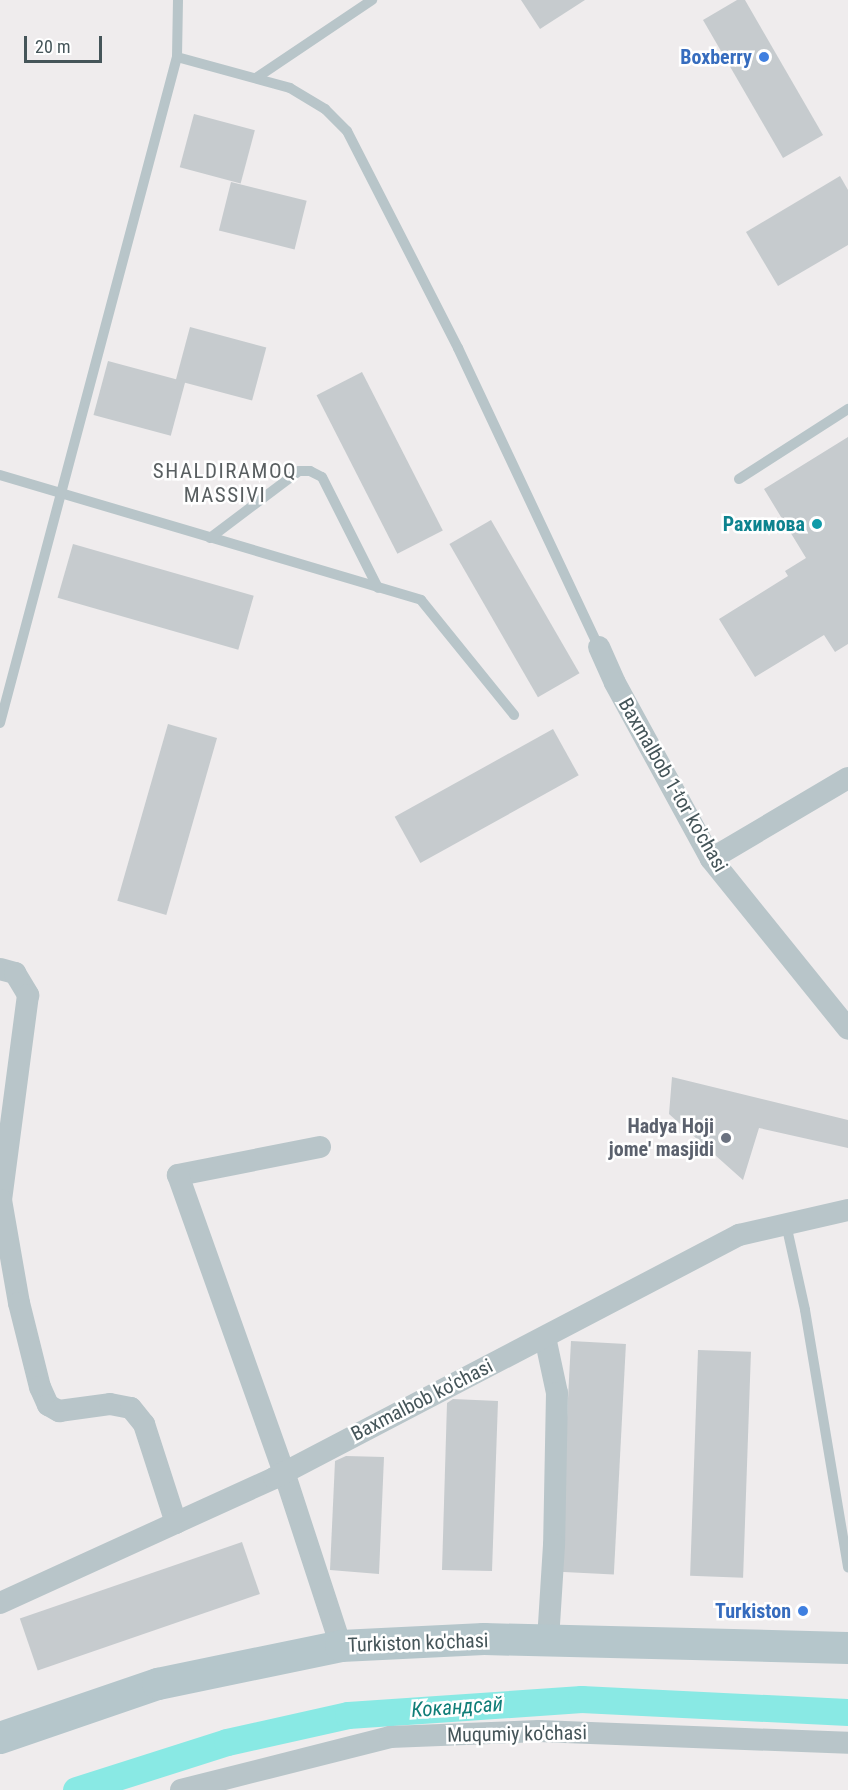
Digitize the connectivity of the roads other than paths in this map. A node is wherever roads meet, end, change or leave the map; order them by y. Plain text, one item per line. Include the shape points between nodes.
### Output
1 (178, 0) edge
2 (372, 0) edge
3 (177, 57) junction
4 (256, 78) junction
5 (848, 409) edge
6 (0, 475) edge
7 (739, 479) dead end
8 (59, 494) junction
9 (210, 538) junction
10 (378, 588) junction
11 (599, 647) joint
12 (514, 715) dead end
13 (0, 723) edge
14 (848, 778) edge
15 (711, 859) junction
16 (8, 971) edge
17 (848, 1029) edge
18 (320, 1147) dead end
19 (848, 1210) edge
20 (786, 1224) junction
21 (544, 1337) junction
22 (284, 1472) junction
23 (176, 1523) junction
24 (848, 1567) edge
25 (0, 1603) edge
26 (548, 1641) junction
27 (341, 1646) junction
28 (848, 1648) edge
29 (0, 1738) edge
30 (848, 1743) edge
31 (189, 1789) edge

1 - 3 lane
2 - 4 lane
3 - 4 lane
3 - 8 lane
4 - 11 lane via 290,88 325,109 347,131 458,348
5 - 7 lane
6 - 8 lane
8 - 9 lane
8 - 13 lane
9 - 10 lane
9 - 10 lane via 299,471 310,471 322,477
10 - 12 lane via 421,600
11 - 15 street, Baxmalbob 1-tor ko'chasi
14 - 15 street
15 - 17 street, Baxmalbob 1-tor ko'chasi
16 - 23 street via 28,995 1,1200 19,1303 40,1387 48,1405 58,1411 110,1404 131,1408 144,1424
18 - 22 street via 178,1175
19 - 20 street, Baxmalbob ko'chasi
20 - 21 street, Baxmalbob ko'chasi via 739,1235
20 - 24 lane via 805,1310
21 - 22 street, Baxmalbob ko'chasi
21 - 26 street via 557,1394
22 - 23 street, Baxmalbob ko'chasi
22 - 27 street
23 - 25 street, Baxmalbob ko'chasi
26 - 27 main road, Turkiston ko'chasi via 483,1639
26 - 28 main road, Turkiston ko'chasi
27 - 29 main road, Turkiston ko'chasi via 158,1684
30 - 31 street, Muqumiy ko'chasi via 539,1731 390,1737

